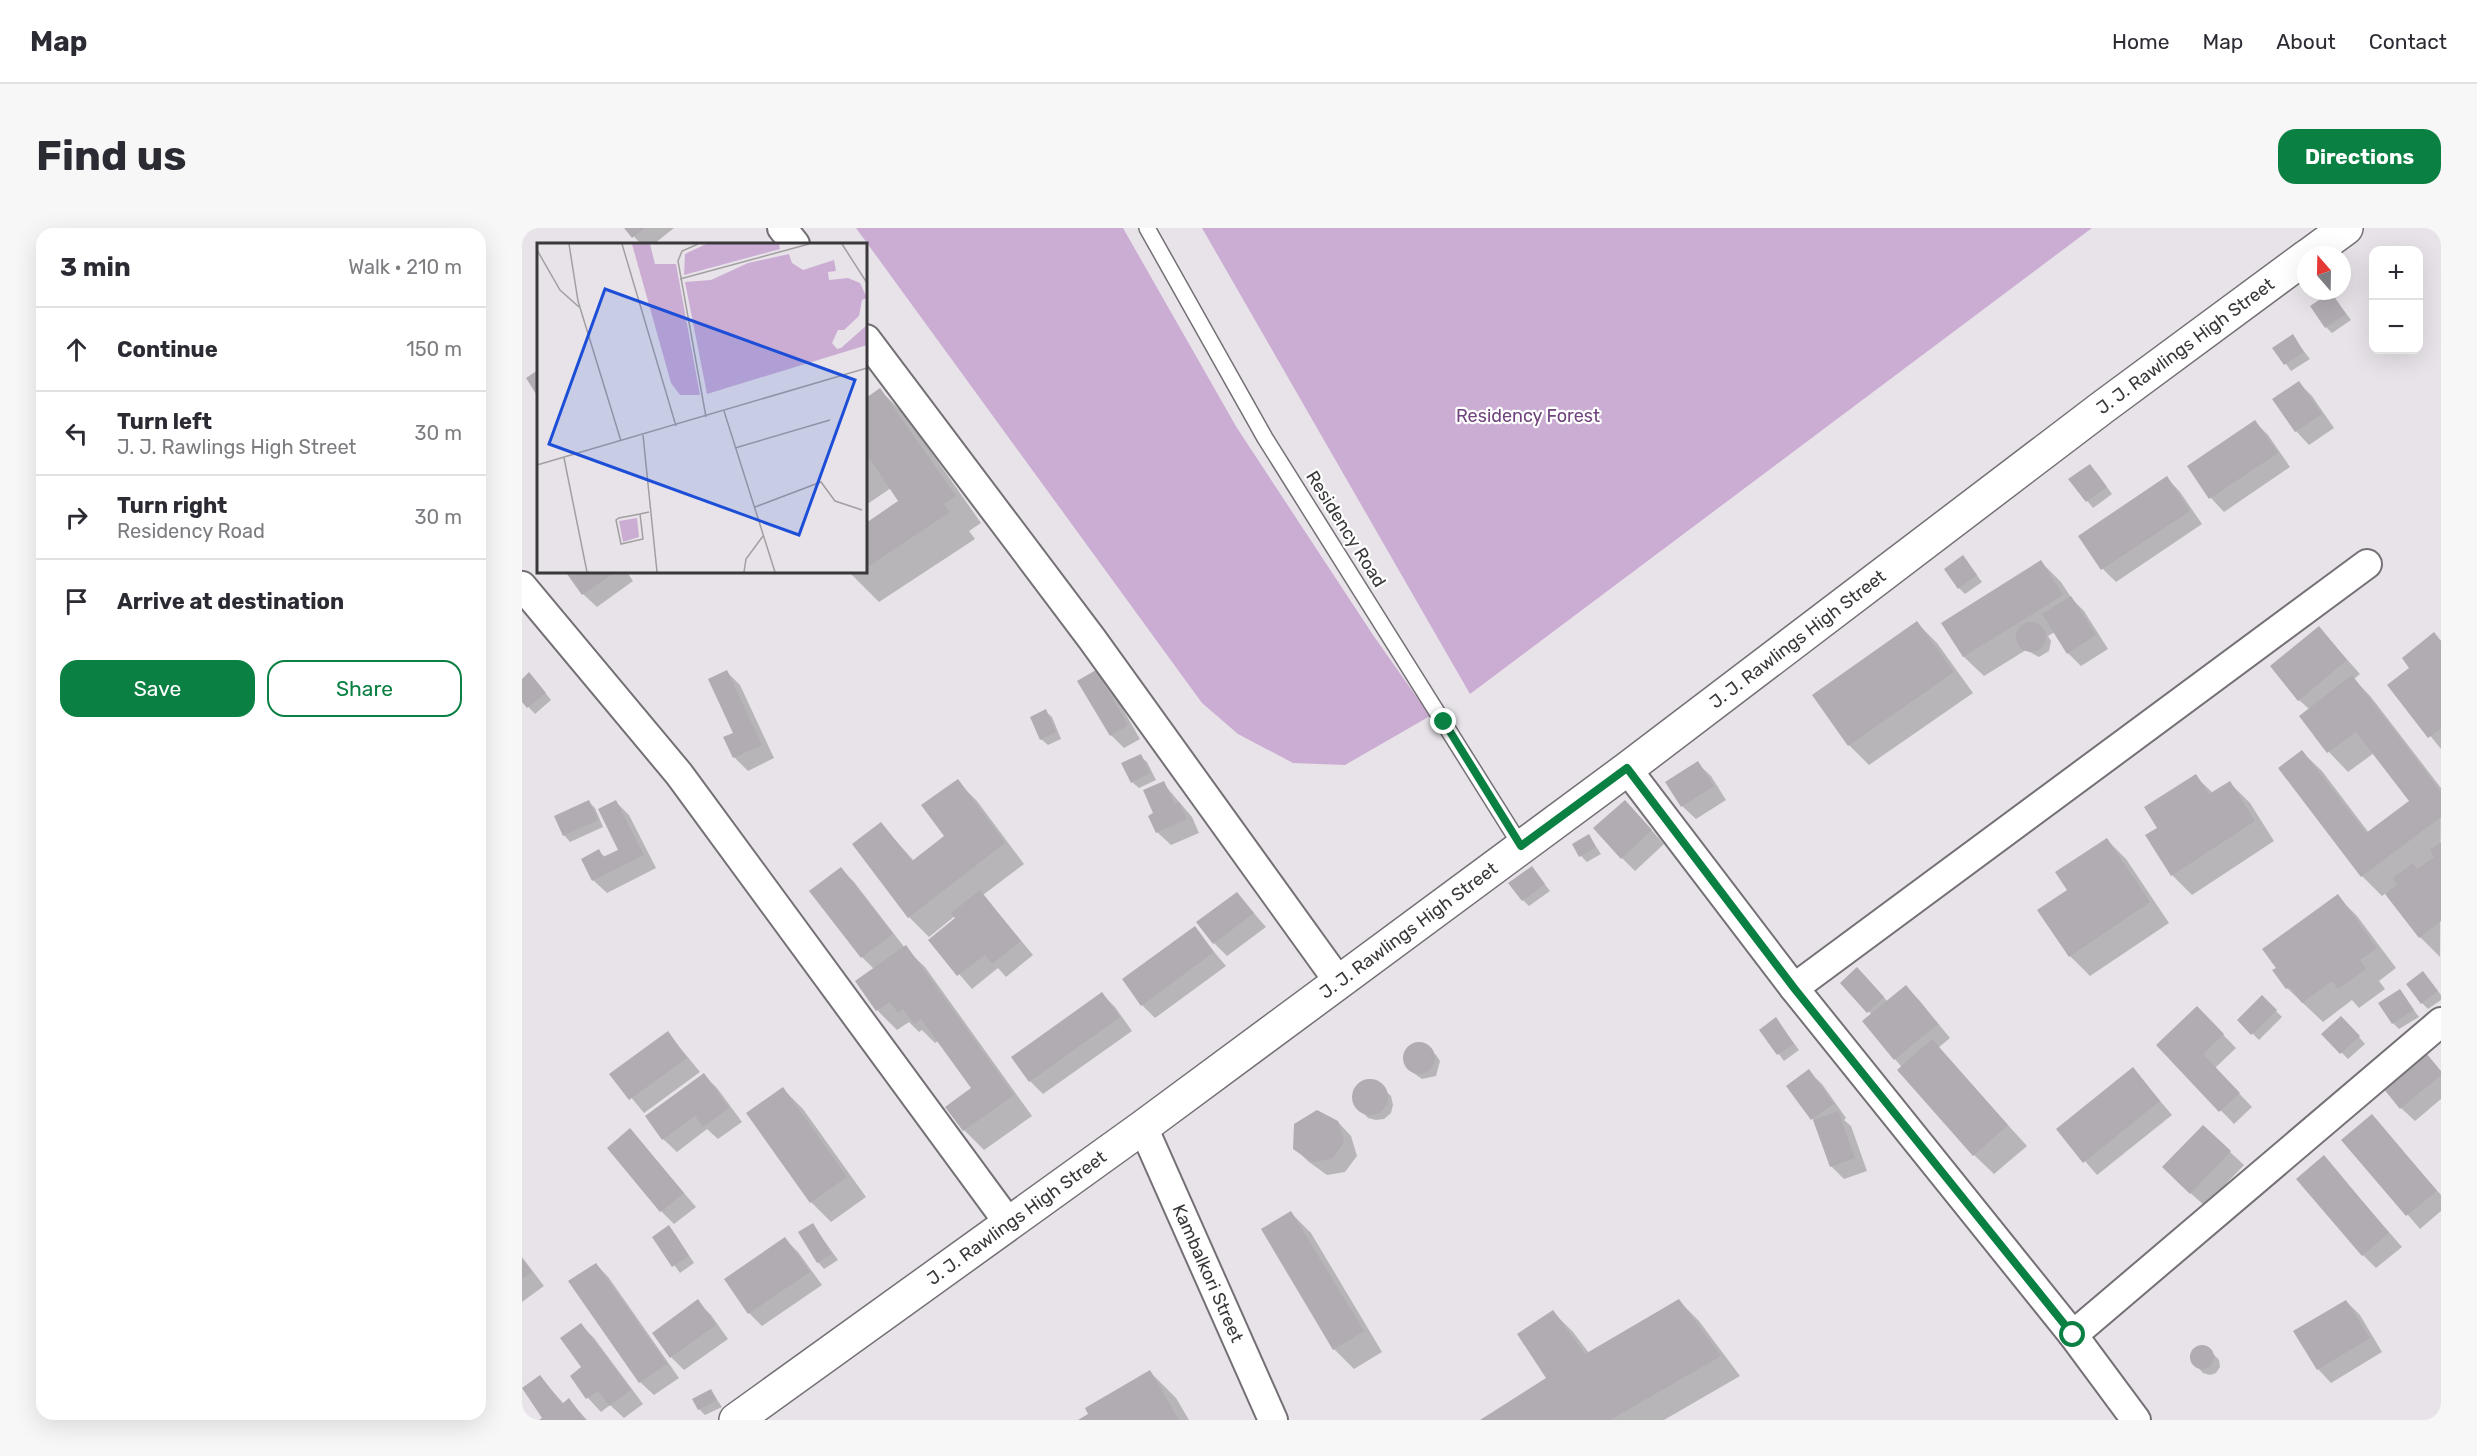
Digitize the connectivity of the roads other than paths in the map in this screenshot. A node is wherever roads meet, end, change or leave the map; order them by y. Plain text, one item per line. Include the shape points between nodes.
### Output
1 (782, 228) edge
2 (1147, 228) edge
3 (2346, 228) edge
4 (794, 243) edge
5 (2321, 246) edge
6 (2297, 263) edge
7 (867, 340) edge
8 (2367, 564) dead end
9 (522, 586) edge
10 (1627, 768) junction
11 (1521, 846) junction
12 (1339, 982) junction
13 (1794, 988) junction
14 (2441, 1022) edge
15 (1143, 1127) junction
16 (1008, 1222) junction
17 (2073, 1335) junction
18 (736, 1420) edge
19 (1273, 1420) edge
20 (2136, 1420) edge

1 - 4 street
2 - 11 lane, Residency Road via 1265,438
3 - 5 main road, J. J. Rawlings High Street
6 - 10 main road, J. J. Rawlings High Street
7 - 12 street via 1092,639
8 - 13 street
9 - 16 street via 679,774
10 - 11 main road, J. J. Rawlings High Street
10 - 13 street
11 - 12 main road, J. J. Rawlings High Street
12 - 15 main road, J. J. Rawlings High Street
13 - 17 street
14 - 17 street
15 - 16 main road, J. J. Rawlings High Street
15 - 19 street, Kambalkori Street
16 - 18 main road, J. J. Rawlings High Street
17 - 20 street

